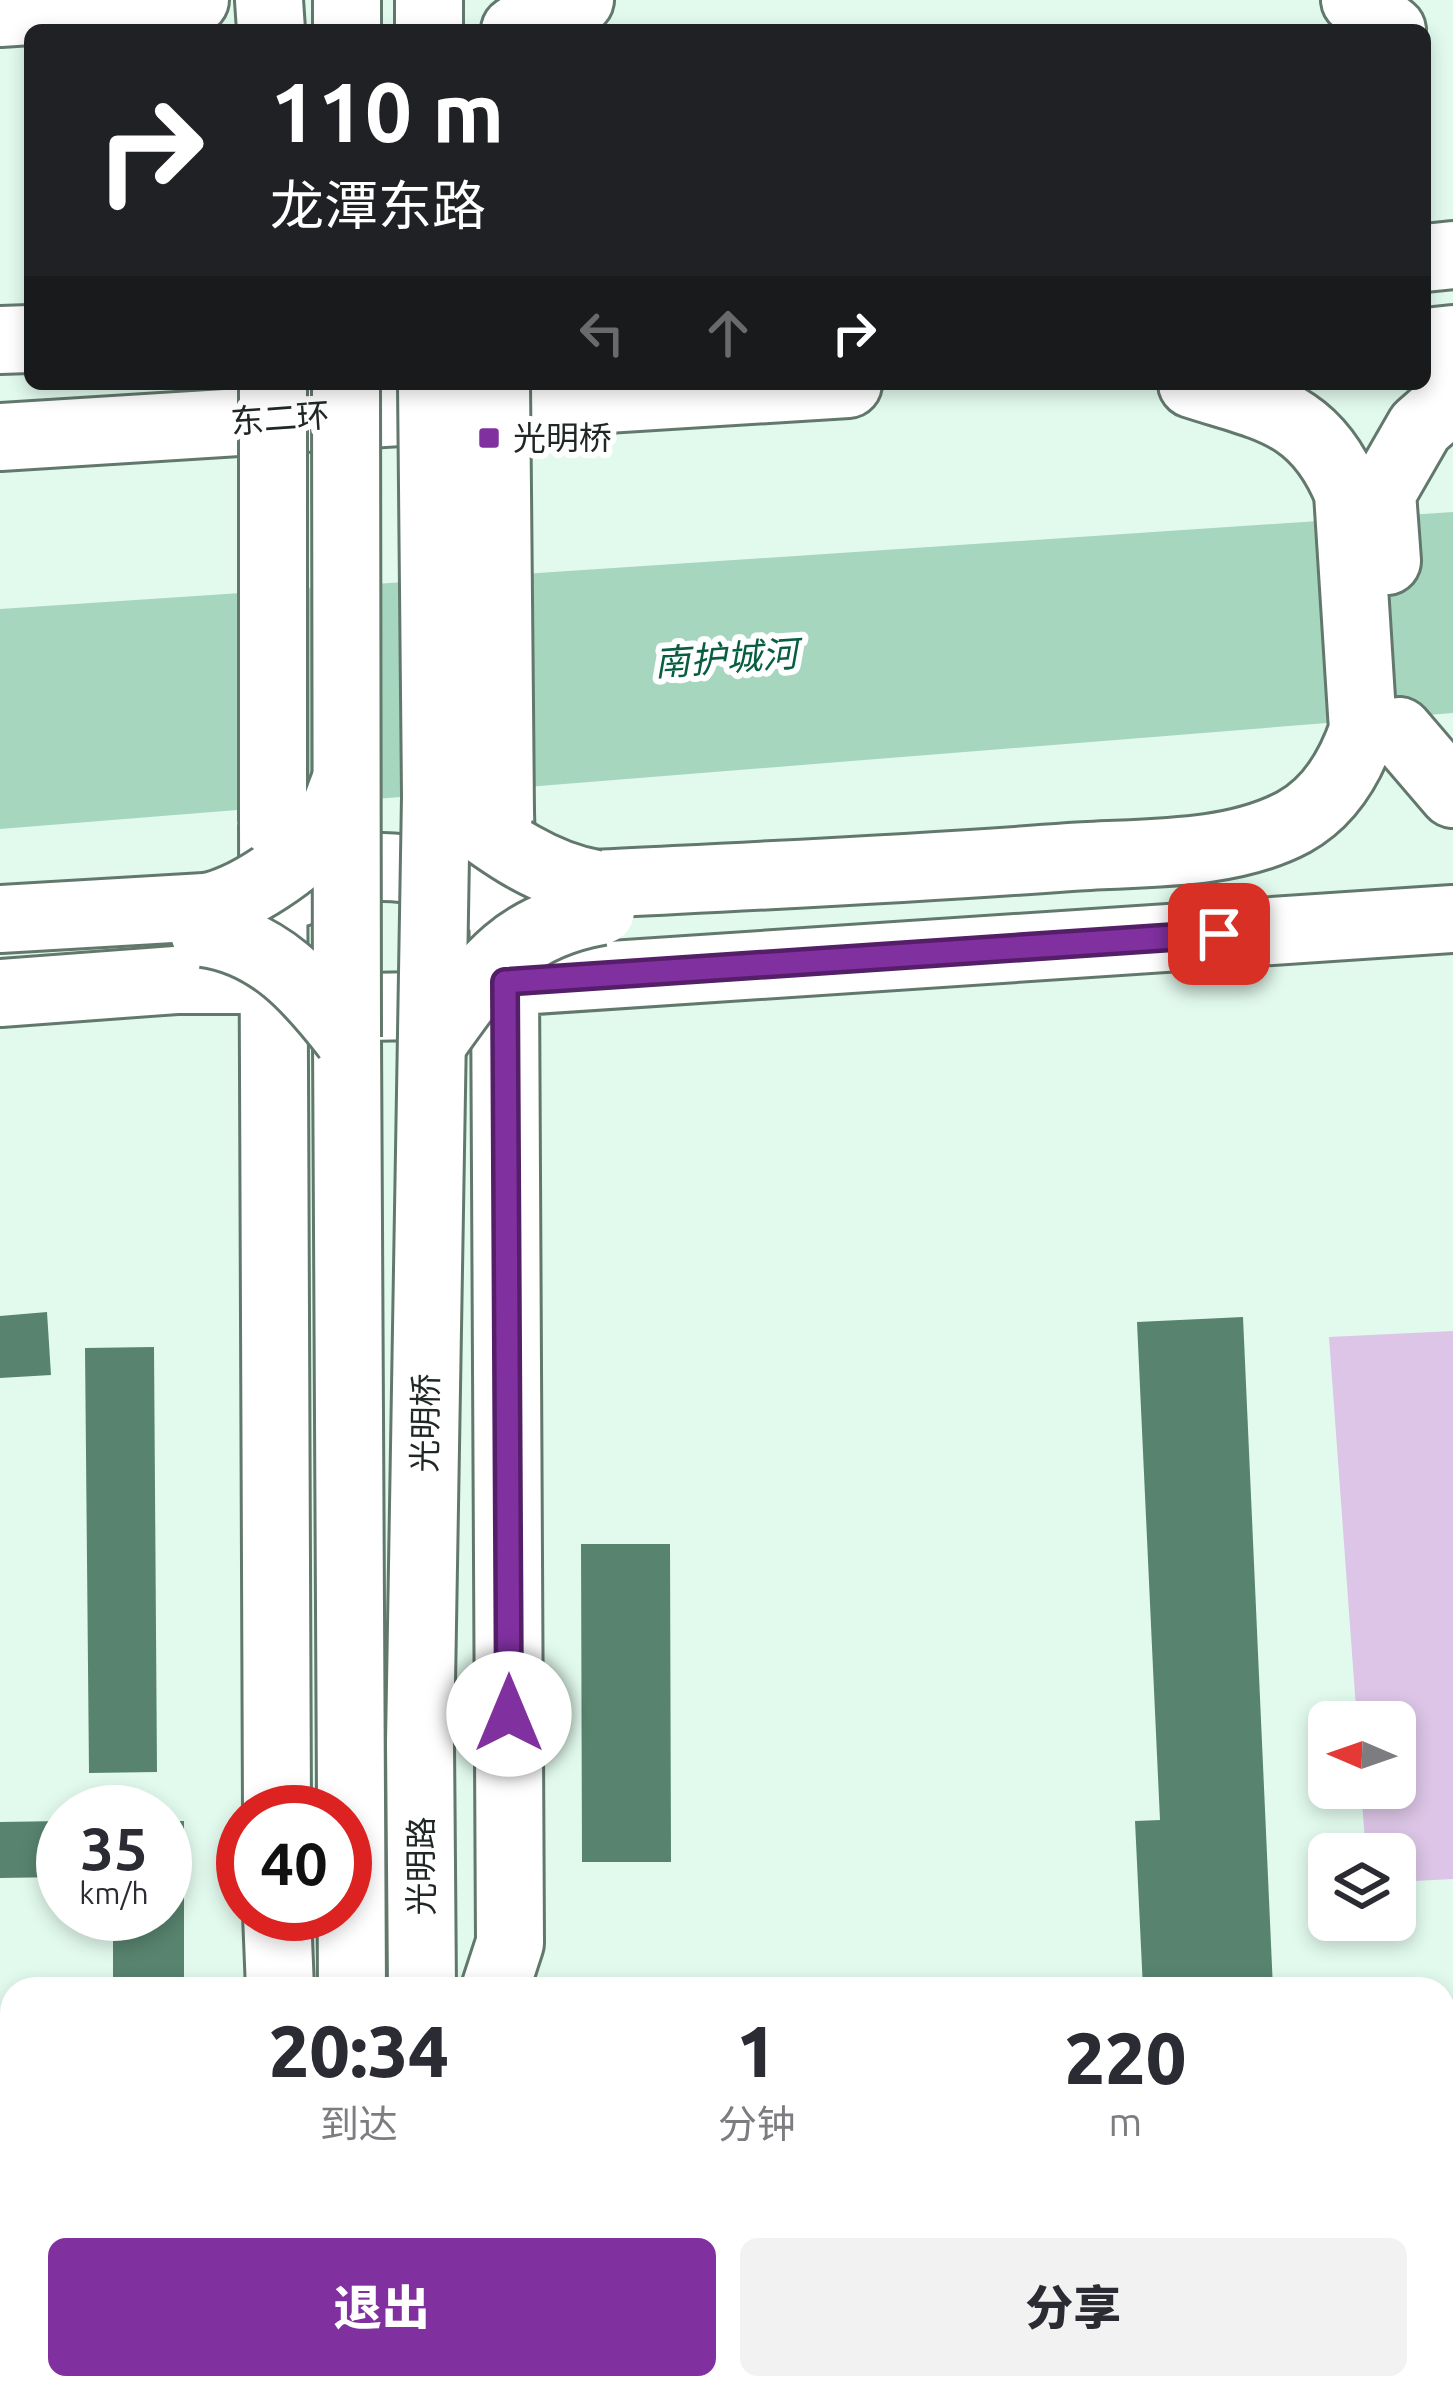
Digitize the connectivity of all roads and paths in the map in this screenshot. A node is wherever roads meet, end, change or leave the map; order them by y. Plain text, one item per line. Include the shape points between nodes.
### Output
1 (580, 0) edge
2 (1355, 0) edge
3 (183, 9) edge
4 (0, 13) edge
5 (124, 24) edge
6 (224, 24) edge
7 (524, 24) edge
8 (1385, 24) edge
9 (273, 390) edge
10 (346, 390) edge
11 (432, 390) edge
12 (496, 390) edge
13 (752, 390) edge
14 (1212, 390) edge
15 (1453, 398) edge
16 (0, 437) edge
17 (1365, 493) junction
18 (1381, 730) junction
19 (346, 780) junction
20 (1453, 794) edge
21 (436, 796) junction
22 (598, 897) junction
23 (271, 913) junction
24 (503, 914) junction
25 (0, 919) edge
26 (1453, 919) edge
27 (204, 920) junction
28 (0, 943) edge
29 (272, 980) junction
30 (505, 982) junction
31 (0, 993) edge
32 (347, 1037) junction
33 (432, 1044) junction
34 (420, 1743) joint
35 (277, 1785) edge
36 (279, 1941) edge
37 (280, 1977) edge
38 (352, 1977) edge
39 (422, 1977) edge
40 (499, 1977) edge

1 - 7 main road
2 - 8 main road
3 - 4 main road
3 - 5 main road
3 - 6 main road
9 - 23 main road, bridge
10 - 19 main road, bridge
11 - 21 main road, 光明桥, bridge
12 - 24 main road, bridge
13 - 16 main road, 东二环
14 - 17 main road via 1273,408 1308,431
15 - 17 main road
17 - 18 main road
18 - 20 main road
18 - 22 main road via 1333,792 1294,822 1239,842
19 - 27 main road, bridge via 323,832
19 - 32 main road, bridge
21 - 22 main road, bridge via 520,857
21 - 33 main road, 光明桥, bridge
22 - 33 main road, bridge via 491,963
23 - 24 main road via 312,882 380,864 463,883
23 - 29 main road
24 - 30 main road
25 - 27 main road
26 - 30 main road
27 - 28 main road
27 - 32 main road, bridge via 283,966
29 - 30 main road via 304,1002 366,1007 470,1005
29 - 31 main road
29 - 35 main road
30 - 40 main road via 510,1942
32 - 38 main road
33 - 34 main road, 光明桥, bridge
34 - 39 main road, 光明路
36 - 37 main road

